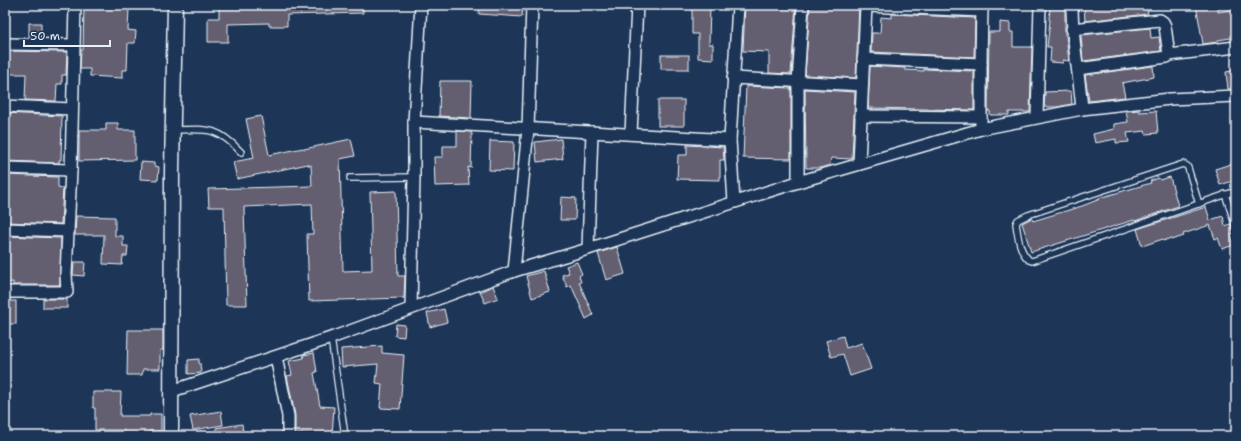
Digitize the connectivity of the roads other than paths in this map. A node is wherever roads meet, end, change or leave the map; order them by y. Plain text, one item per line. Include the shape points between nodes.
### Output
1 (75, 5) edge
2 (175, 5) edge
3 (421, 5) edge
4 (532, 5) edge
5 (637, 5) edge
6 (738, 5) edge
7 (803, 5) edge
8 (1040, 5) edge
9 (1072, 5) edge
10 (866, 6) edge
11 (982, 8) edge
12 (1072, 29) junction
13 (5, 44) edge
14 (74, 45) junction
15 (1236, 47) edge
16 (1169, 55) junction
17 (863, 59) junction
18 (981, 64) junction
19 (1078, 69) junction
20 (733, 78) junction
21 (798, 82) junction
22 (862, 85) junction
23 (1236, 96) edge
24 (5, 106) edge
25 (72, 109) junction
26 (1082, 109) junction
27 (861, 116) junction
28 (982, 117) junction
29 (1037, 117) junction
30 (414, 122) junction
31 (528, 129) junction
32 (981, 129) junction
33 (173, 130) junction
34 (592, 132) junction
35 (631, 134) junction
36 (730, 140) junction
37 (241, 152) dead end
38 (859, 164) junction
39 (5, 168) edge
40 (71, 170) junction
41 (414, 177) junction
42 (350, 178) dead end
43 (798, 182) junction
44 (1236, 191) edge
45 (1225, 194) junction
46 (734, 202) junction
47 (1199, 204) junction
48 (1236, 227) edge
49 (5, 230) edge
50 (68, 231) junction
51 (588, 249) junction
52 (514, 271) junction
53 (5, 292) edge
54 (411, 308) junction
55 (331, 338) junction
56 (276, 357) junction
57 (172, 391) junction
58 (171, 436) edge
59 (288, 436) edge
60 (345, 436) edge

1 - 14 street
2 - 33 street
3 - 30 street
4 - 31 street
5 - 35 street
6 - 20 street
7 - 21 street
8 - 29 street
9 - 12 street
10 - 11 street
10 - 17 street
11 - 18 street
12 - 16 street via 1160,20 1165,26
12 - 19 street
13 - 14 street
14 - 25 street
15 - 16 street
16 - 19 street via 1164,58
17 - 18 street
17 - 22 street
18 - 28 street
19 - 26 street
20 - 21 street
20 - 36 street
21 - 22 street
21 - 43 street
22 - 27 street
23 - 26 street via 1170,99
24 - 25 street
25 - 40 street
26 - 29 street
27 - 28 street
27 - 38 street
28 - 32 street
29 - 32 street
30 - 31 street
30 - 41 street
31 - 34 street
31 - 52 street
32 - 38 street
33 - 37 lane via 204,129 216,132 225,136
33 - 57 street
34 - 35 street
34 - 51 street
35 - 36 street
36 - 46 street
38 - 43 street
39 - 40 street
40 - 50 street
41 - 42 lane
41 - 54 street
43 - 46 street
44 - 45 lane
45 - 47 lane
45 - 48 lane
46 - 51 street
47 - 47 lane via 1032,261 1025,257 1020,247 1016,224 1018,220 1183,164 1188,168
49 - 50 street
50 - 53 street via 67,292
51 - 52 street
52 - 54 street
54 - 55 street
55 - 56 street
55 - 60 lane
56 - 57 street
56 - 59 street via 288,416
57 - 58 street

